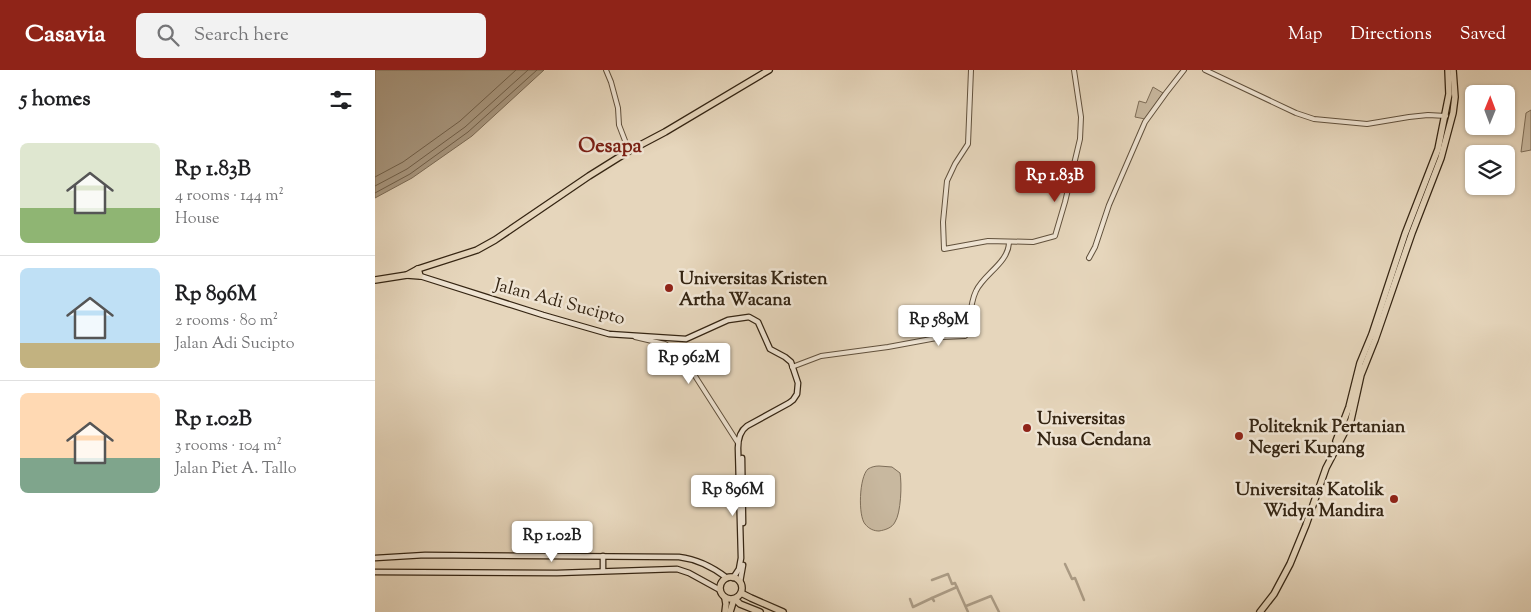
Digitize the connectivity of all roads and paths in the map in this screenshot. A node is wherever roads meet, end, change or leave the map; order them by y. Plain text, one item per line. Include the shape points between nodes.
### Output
1 (606, 70) edge
2 (769, 70) edge
3 (971, 70) edge
4 (1074, 70) edge
5 (1184, 70) edge
6 (1205, 70) edge
7 (1451, 71) edge
8 (1446, 116) junction
9 (629, 151) junction
10 (1424, 195) junction
11 (1009, 243) junction
12 (1089, 258) dead end
13 (419, 272) junction
14 (375, 280) edge
15 (633, 336) junction
16 (793, 367) junction
17 (738, 445) junction
18 (603, 556) junction
19 (375, 558) edge
20 (603, 571) junction
21 (375, 572) edge
22 (730, 578) junction
23 (739, 582) junction
24 (720, 590) junction
25 (741, 593) junction
26 (725, 598) junction
27 (734, 599) junction
28 (725, 612) edge
29 (731, 612) edge
30 (760, 612) edge
31 (783, 612) edge
32 (1258, 612) edge

1 - 9 street via 618,108 622,136
2 - 9 highway
3 - 11 street via 968,141 947,181 943,249 988,241
4 - 11 street via 1081,133 1056,232 1053,237 1033,242
5 - 12 street via 1145,122
6 - 8 street via 1313,119 1367,124 1409,117
7 - 8 highway
7 - 10 highway via 1455,97 1453,113 1441,158
8 - 10 highway
9 - 13 highway via 495,240
10 - 32 highway via 1391,284 1348,418 1306,525 1273,594
11 - 16 street via 1001,260 976,289 966,335 821,356
13 - 14 highway
13 - 15 main road, Jalan Adi Sucipto via 586,328
15 - 16 main road, Jalan Adi Sucipto via 686,339 728,320 749,317 757,322 770,349 785,356
15 - 17 street via 665,344 677,352
16 - 17 main road via 798,386 793,400 745,428
17 - 22 main road via 741,558 739,569
17 - 23 main road via 742,464 743,511 743,559
18 - 19 main road via 425,555
18 - 20 main road
18 - 22 main road via 685,558
20 - 21 main road
20 - 24 main road via 681,569
22 - 23 highway
22 - 24 highway via 721,583
23 - 25 highway
24 - 26 highway
25 - 27 highway
25 - 31 highway
26 - 27 highway
26 - 28 highway
27 - 29 highway
27 - 30 highway

